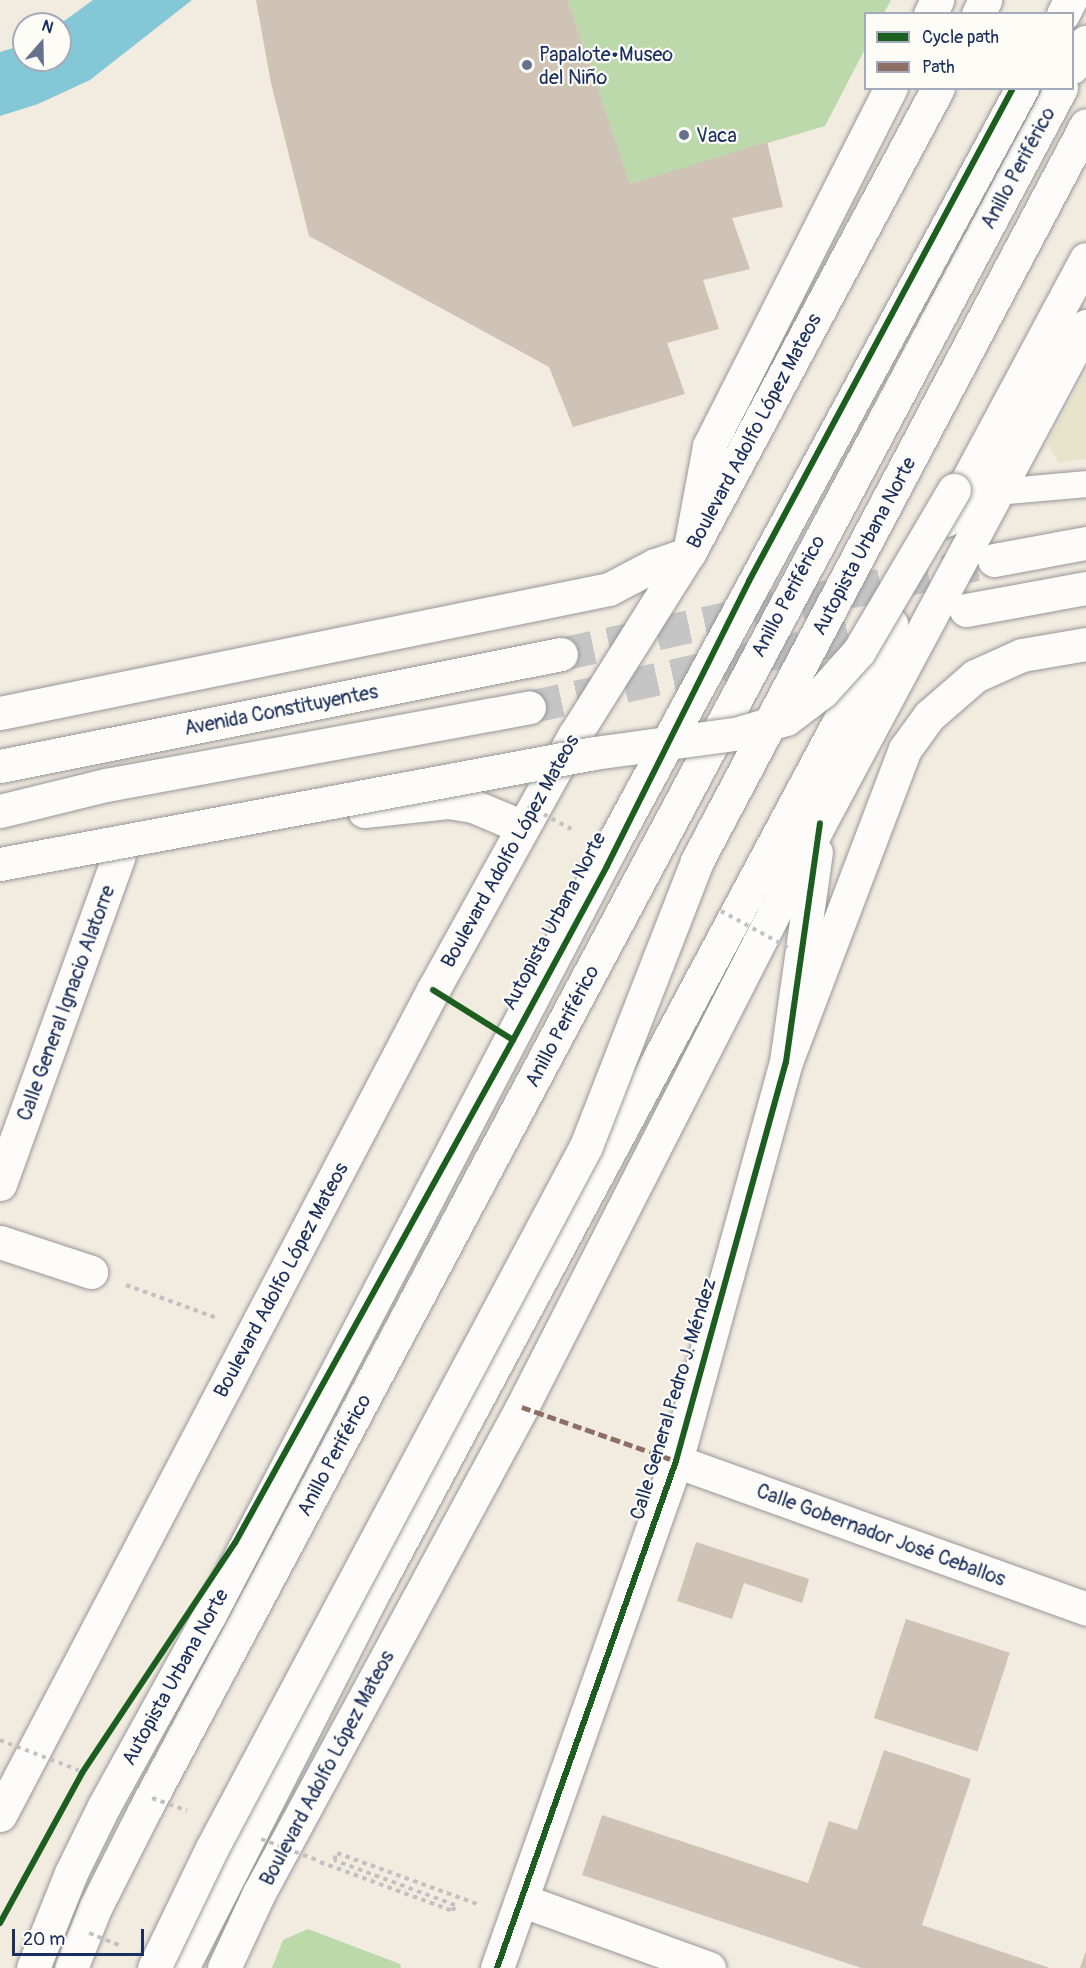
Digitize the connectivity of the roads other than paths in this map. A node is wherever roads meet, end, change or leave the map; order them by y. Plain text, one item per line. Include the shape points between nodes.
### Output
1 (1086, 42) edge
2 (1074, 63) edge
3 (890, 90) edge
4 (937, 90) edge
5 (1021, 90) edge
6 (1060, 90) edge
7 (1086, 125) edge
8 (1086, 244) edge
9 (1086, 259) edge
10 (1086, 326) edge
11 (1086, 484) edge
12 (997, 492) junction
13 (1086, 543) edge
14 (689, 553) junction
15 (994, 560) tunnel mouth
16 (1086, 588) edge
17 (966, 610) dead end
18 (1086, 644) edge
19 (561, 654) tunnel mouth
20 (529, 707) tunnel mouth
21 (0, 713) edge
22 (0, 766) edge
23 (0, 811) edge
24 (820, 823) junction
25 (523, 827) junction
26 (119, 856) junction
27 (0, 864) edge
28 (0, 879) edge
29 (786, 1062) junction
30 (0, 1184) edge
31 (0, 1242) edge
32 (91, 1272) road end
33 (676, 1461) junction
34 (1086, 1609) edge
35 (0, 1815) edge
36 (518, 1908) junction
37 (143, 1959) edge
38 (33, 1968) edge
39 (71, 1968) edge
40 (182, 1968) edge
41 (224, 1968) edge
42 (497, 1968) edge
43 (710, 1968) edge

1 - 2 main road
3 - 14 main road via 709,446
4 - 14 main road, Boulevard Adolfo López Mateos
5 - 38 main road, Autopista Urbana Norte, bridge via 611,847 209,1617 105,1806 71,1873
6 - 39 main road, Anillo Periférico via 144,1811 95,1908
7 - 37 main road, Autopista Urbana Norte, bridge via 697,861 586,1146 212,1848
8 - 27 main road, bridge via 954,490 859,651 823,691 786,719 735,734 594,753
9 - 40 main road via 377,1586
10 - 12 main road, Boulevard Adolfo López Mateos
11 - 12 lane
12 - 24 main road, Boulevard Adolfo López Mateos
13 - 15 main road
14 - 21 main road via 655,565 609,589
14 - 25 main road, Boulevard Adolfo López Mateos via 574,736
16 - 17 main road
18 - 29 main road via 1022,656 975,676 929,716 905,749
19 - 22 main road, Avenida Constituyentes
20 - 23 main road, Avenida Constituyentes via 106,785
24 - 29 main road, Calle General Pedro J. Méndez
24 - 41 main road, Boulevard Adolfo López Mateos via 522,1407 259,1893
25 - 26 main road via 473,806 423,802
25 - 35 main road, Boulevard Adolfo López Mateos via 252,1330
26 - 28 main road
26 - 30 main road, Calle General Ignacio Alatorre
29 - 33 main road, Calle General Pedro J. Méndez
31 - 32 main road
33 - 34 main road, Calle Gobernador José Ceballos
33 - 36 main road, Calle General Pedro J. Méndez
36 - 42 main road, Calle General Pedro J. Méndez
36 - 43 main road

